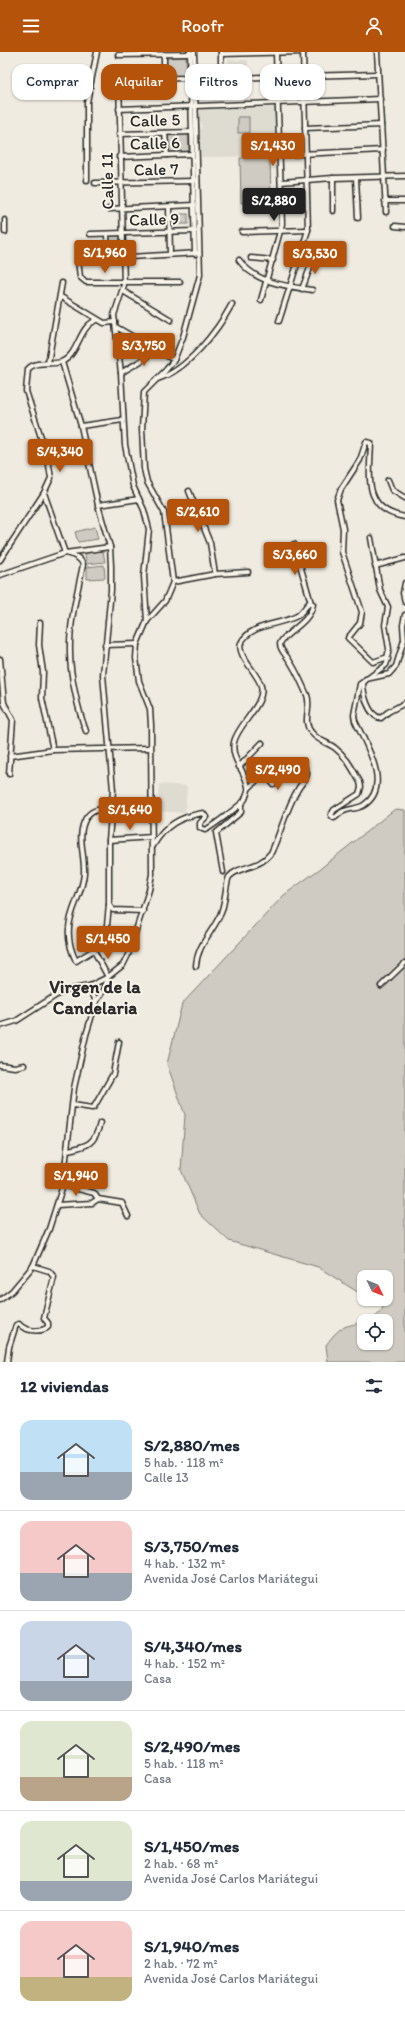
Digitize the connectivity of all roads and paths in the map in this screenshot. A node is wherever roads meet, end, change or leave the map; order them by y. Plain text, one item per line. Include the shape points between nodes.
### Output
1 (97, 52) edge
2 (303, 52) edge
3 (377, 52) edge
4 (191, 53) edge
5 (221, 53) edge
6 (164, 54) junction
7 (276, 54) junction
8 (118, 56) dead end
9 (164, 64) edge
10 (192, 64) edge
11 (221, 64) edge
12 (276, 64) edge
13 (304, 64) edge
14 (378, 74) junction
15 (325, 75) edge
16 (380, 99) junction
17 (119, 100) edge
18 (193, 100) edge
19 (278, 100) edge
20 (304, 102) junction
21 (278, 104) junction
22 (193, 106) junction
23 (119, 109) junction
24 (381, 125) junction
25 (305, 128) junction
26 (165, 132) junction
27 (192, 132) junction
28 (119, 134) junction
29 (383, 150) junction
30 (192, 154) junction
31 (306, 154) junction
32 (167, 155) junction
33 (280, 155) junction
34 (119, 157) junction
35 (405, 176) edge
36 (384, 177) junction
37 (333, 178) junction
38 (356, 178) junction
39 (87, 180) dead end
40 (307, 180) junction
41 (194, 181) junction
42 (120, 182) junction
43 (281, 182) junction
44 (95, 183) dead end
45 (385, 201) junction
46 (405, 201) edge
47 (169, 206) junction
48 (194, 206) junction
49 (109, 209) dead end
50 (121, 209) junction
51 (333, 211) dead end
52 (386, 212) dead end
53 (358, 218) dead end
54 (5, 220) dead end
55 (395, 226) dead end
56 (405, 227) edge
57 (282, 230) junction
58 (308, 230) junction
59 (195, 231) junction
60 (5, 232) dead end
61 (169, 232) junction
62 (242, 232) dead end
63 (121, 233) junction
64 (90, 234) dead end
65 (107, 234) junction
66 (170, 254) junction
67 (197, 254) junction
68 (315, 255) dead end
69 (123, 257) junction
70 (108, 258) junction
71 (251, 258) dead end
72 (239, 260) dead end
73 (273, 260) junction
74 (266, 280) junction
75 (124, 281) junction
76 (180, 282) dead end
77 (62, 283) dead end
78 (290, 286) junction
79 (302, 289) junction
80 (312, 290) dead end
81 (123, 291) junction
82 (61, 297) junction
83 (261, 300) dead end
84 (232, 304) dead end
85 (98, 320) junction
86 (171, 320) dead end
87 (279, 321) dead end
88 (115, 322) junction
89 (116, 327) junction
90 (154, 349) junction
91 (174, 360) junction
92 (62, 362) junction
93 (48, 363) junction
94 (122, 373) junction
95 (156, 379) junction
96 (123, 420) junction
97 (81, 426) junction
98 (87, 452) junction
99 (48, 459) junction
100 (388, 480) dead end
101 (189, 491) dead end
102 (44, 494) junction
103 (405, 498) edge
104 (139, 499) junction
105 (98, 505) junction
106 (405, 517) edge
107 (371, 538) dead end
108 (294, 544) dead end
109 (110, 547) junction
110 (65, 553) junction
111 (405, 558) edge
112 (0, 560) edge
113 (376, 566) junction
114 (248, 572) dead end
115 (215, 574) junction
116 (0, 575) edge
117 (174, 582) junction
118 (405, 583) edge
119 (405, 602) edge
120 (311, 603) junction
121 (405, 615) edge
122 (147, 621) junction
123 (40, 623) dead end
124 (137, 644) junction
125 (105, 645) junction
126 (387, 658) junction
127 (0, 659) edge
128 (365, 680) junction
129 (405, 703) edge
130 (86, 731) dead end
131 (262, 743) dead end
132 (150, 748) junction
133 (52, 750) junction
134 (110, 750) junction
135 (10, 756) junction
136 (239, 767) junction
137 (9, 774) dead end
138 (249, 788) junction
139 (241, 805) junction
140 (110, 807) junction
141 (152, 837) junction
142 (109, 840) junction
143 (152, 846) junction
144 (223, 872) dead end
145 (109, 906) junction
146 (143, 911) junction
147 (94, 951) junction
148 (405, 963) edge
149 (196, 966) dead end
150 (108, 977) junction
151 (90, 986) junction
152 (381, 986) dead end
153 (96, 1002) junction
154 (0, 1026) edge
155 (119, 1042) dead end
156 (0, 1065) edge
157 (24, 1065) dead end
158 (73, 1105) junction
159 (100, 1123) dead end
160 (68, 1150) junction
161 (63, 1185) junction
162 (98, 1199) junction
163 (57, 1205) junction
164 (128, 1216) dead end
165 (33, 1266) junction
166 (0, 1300) edge
167 (8, 1362) edge

1 - 39 street via 87,102
2 - 7 street
2 - 13 street
3 - 14 street
4 - 6 street
4 - 10 street
5 - 7 street
5 - 11 street
6 - 8 street
6 - 9 street
7 - 12 street
14 - 15 street
14 - 16 street
16 - 20 street
16 - 24 street
17 - 23 street, Calle 11
18 - 22 street
19 - 21 street
20 - 21 street
20 - 25 street
21 - 22 street
21 - 33 street
22 - 23 street
22 - 27 street
22 - 67 street
23 - 28 street, Calle 11
24 - 25 street
24 - 29 street
25 - 31 street
26 - 27 street, Calle 5
26 - 28 street, Calle 5
26 - 32 street
27 - 30 street
28 - 34 street, Calle 11
29 - 31 street
29 - 36 street
30 - 32 street, Calle 6
30 - 41 street
31 - 33 street
31 - 40 street
32 - 34 street, Calle 6
33 - 43 street
34 - 42 street, Calle 11
35 - 36 street
36 - 38 street
36 - 45 street
37 - 38 street
37 - 40 street
37 - 51 street
38 - 53 street
40 - 43 street
40 - 58 street
41 - 42 street, Cale 7
41 - 48 street
42 - 44 street, Cale 7
42 - 50 street, Calle 11
43 - 57 street
45 - 46 street
45 - 52 street
47 - 48 street
47 - 50 street
47 - 61 street
48 - 59 street
49 - 50 street
50 - 63 street, Calle 11
54 - 60 street
55 - 56 street
57 - 58 street
57 - 62 street
57 - 73 street
58 - 78 street
59 - 61 street, Calle 9
59 - 67 street
61 - 63 street, Calle 9
61 - 66 street
63 - 65 street, Calle 9
63 - 69 street, Calle 11
64 - 65 street, Calle 9
65 - 70 street
66 - 67 street
66 - 69 street
67 - 91 street via 200,275
68 - 79 street
69 - 70 street
69 - 75 street, Calle 11
70 - 75 street via 78,260 80,277 86,282
71 - 73 street
72 - 74 street via 252,274
73 - 74 street
74 - 78 street
74 - 83 street
75 - 76 street
75 - 81 street, Calle 11
77 - 82 street
78 - 79 street
78 - 87 street
79 - 80 street
81 - 86 street
81 - 88 street, Calle 11 via 114,315
82 - 85 street
82 - 93 street
84 - 95 street via 221,324 191,358
85 - 88 street via 104,323
85 - 92 street via 89,324 75,350
88 - 89 street
89 - 90 street
89 - 94 street
90 - 91 street
90 - 94 street via 147,357
91 - 95 street
92 - 93 street
92 - 97 street
93 - 99 street via 30,366 26,391
94 - 96 street
95 - 117 street via 144,392 144,469 147,482 164,512
96 - 97 street
96 - 104 street via 129,469
97 - 98 street
98 - 99 street
98 - 105 street
99 - 102 street via 52,478
100 - 103 street via 392,490
101 - 115 street via 210,543
102 - 110 street
102 - 112 street
104 - 105 street
104 - 122 street via 149,529 144,576
105 - 109 street
106 - 126 street via 388,513 378,504 368,477 371,443 366,442 360,460 341,488 337,500 343,529 342,552 362,612 360,623 348,638 373,662
107 - 113 street
108 - 120 street
109 - 110 street
109 - 125 street via 111,590
110 - 116 street
110 - 130 street via 77,557 83,565 74,604 70,651 78,706
111 - 113 street
113 - 126 street via 380,590 388,607 385,625 389,648
114 - 115 street
115 - 117 street
117 - 122 street via 166,601
118 - 119 street
120 - 128 street via 313,607 308,615 280,643 293,664 307,696 308,727 312,734 344,757 361,785 357,796 334,810 334,818 344,811 365,804 376,790 376,768 354,715 360,684
120 - 136 street via 296,616 251,631 240,645 241,652 259,680 261,689 257,703 235,736 233,748
121 - 128 street via 404,640 396,666 389,674
122 - 124 street
123 - 133 street via 42,698
124 - 125 street
124 - 132 street via 137,670 150,708
125 - 134 street via 104,701
126 - 128 street via 386,665
127 - 135 street via 4,703 13,720
128 - 129 street via 363,687 366,700 377,717 381,718
131 - 136 street
132 - 134 street
132 - 141 street
133 - 134 street
133 - 135 street
134 - 140 street via 113,790
135 - 137 street
136 - 138 street
138 - 139 street
138 - 149 street via 263,774 273,784 276,783 273,766 275,763 296,769 300,775 305,768 307,770 307,775 292,801 266,860 236,872 229,878 221,914 196,955
139 - 143 street via 205,830 200,828 200,823 206,817 203,813 179,820 160,833
139 - 144 street via 241,812 216,833
140 - 142 street
140 - 147 street via 92,812 86,818 82,830 83,880 79,899 69,922 69,937 75,959 78,961
141 - 142 street
141 - 143 street
142 - 145 street
143 - 146 street via 152,874
145 - 146 street via 113,910
145 - 147 street via 103,938 100,946
146 - 150 street via 128,955 123,964
147 - 150 street
148 - 152 street
150 - 151 street
150 - 153 street via 104,990
151 - 153 street
151 - 154 street via 62,992 12,1024
153 - 158 street via 74,1088
155 - 158 street via 113,1074 94,1107
156 - 157 street
158 - 160 street
159 - 160 street via 97,1136 88,1145
160 - 161 street
161 - 162 street via 94,1193
161 - 163 street
162 - 163 street via 92,1203
162 - 164 street via 120,1201
163 - 165 street
165 - 166 street via 12,1291
165 - 167 street via 49,1272 54,1277 44,1318 48,1327 42,1330 27,1330 19,1324 16,1325

